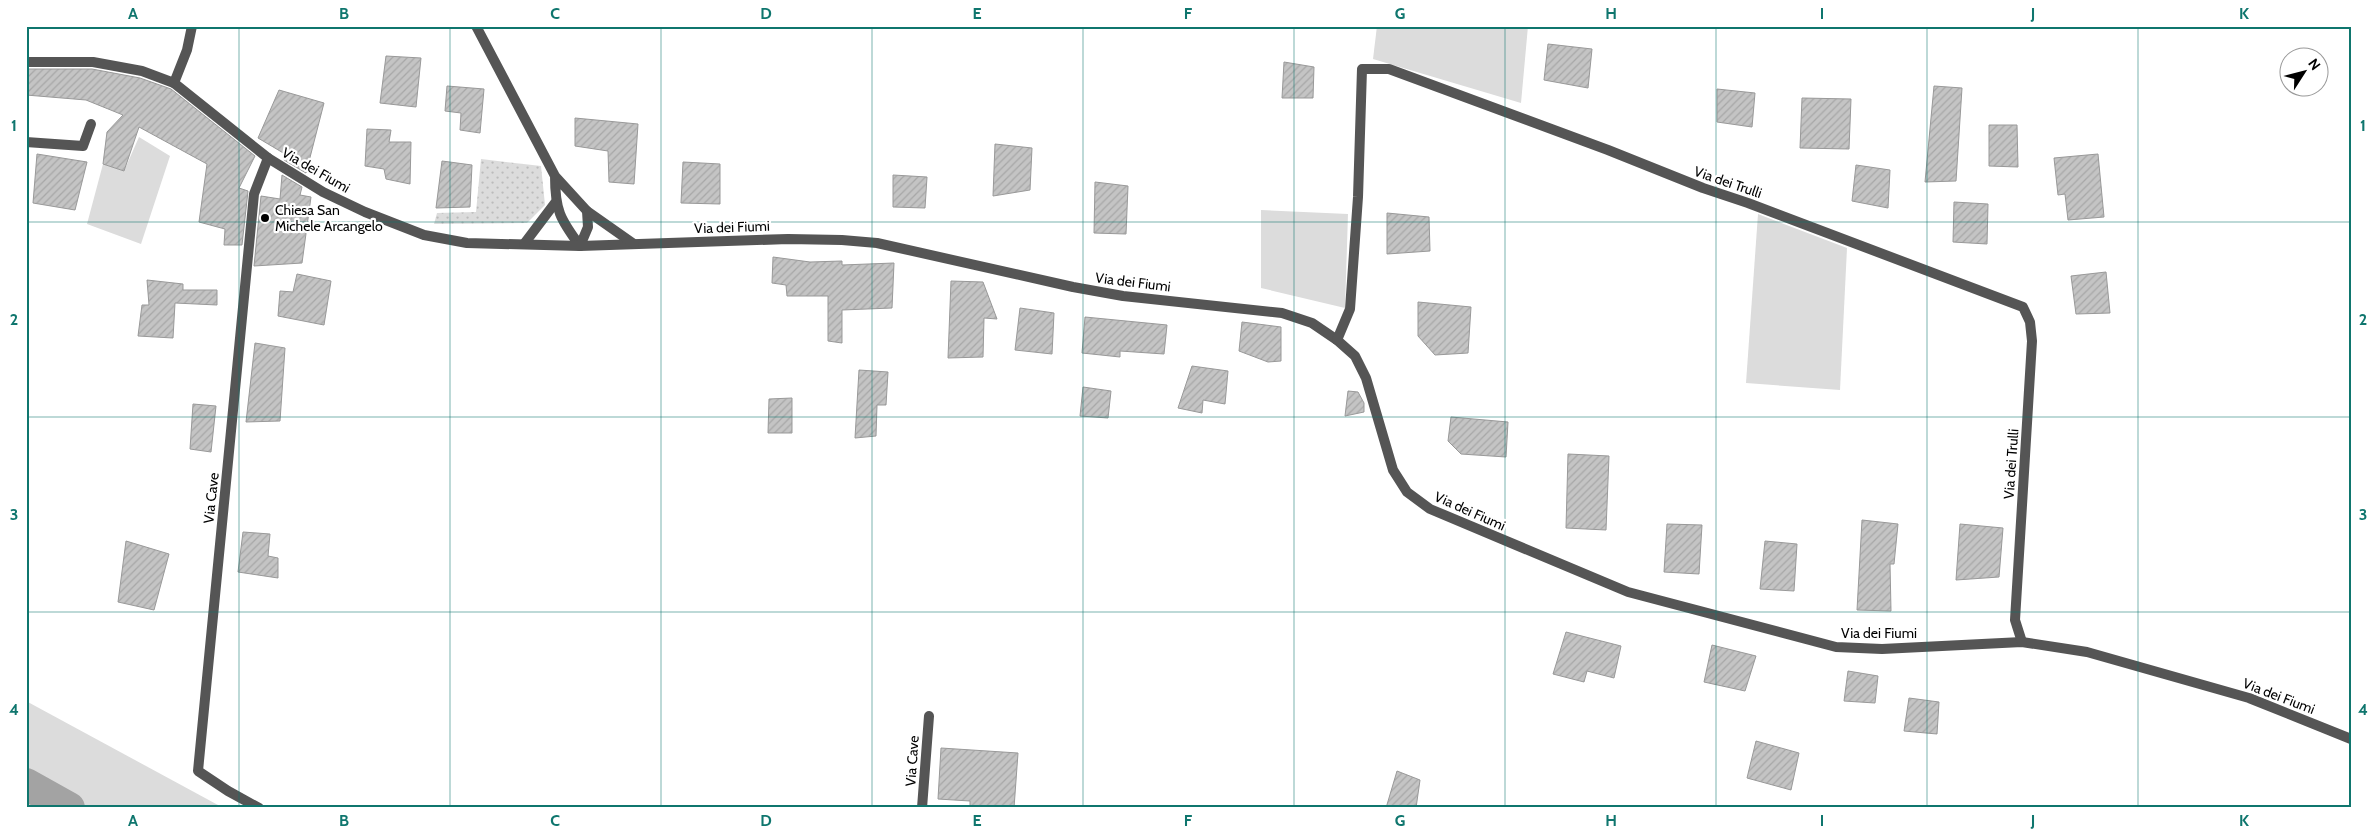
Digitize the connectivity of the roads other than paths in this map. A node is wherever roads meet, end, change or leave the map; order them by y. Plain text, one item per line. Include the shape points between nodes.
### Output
1 (192, 26) edge
2 (476, 26) edge
3 (26, 62) edge
4 (174, 83) junction
5 (91, 124) dead end
6 (26, 142) edge
7 (268, 158) junction
8 (555, 176) junction
9 (556, 203) junction
10 (587, 211) junction
11 (524, 244) junction
12 (635, 245) junction
13 (580, 246) junction
14 (1337, 340) junction
15 (2022, 642) junction
16 (929, 716) dead end
17 (2351, 739) edge
18 (259, 808) edge
19 (922, 808) edge

1 - 4 street
2 - 8 street
3 - 4 street, Via dei Fiumi via 94,62 142,71
4 - 7 street, Via dei Fiumi
5 - 6 street via 83,146
7 - 11 street, Via dei Fiumi via 324,192 424,235 467,242
7 - 18 street, Via Cave via 254,194 198,771
8 - 9 street
8 - 10 street
9 - 11 street
9 - 13 street via 564,224
10 - 12 street
10 - 13 street via 588,227
11 - 13 street, Via dei Fiumi
12 - 13 street, Via dei Fiumi
12 - 14 street, Via dei Fiumi via 788,239 877,243 1124,296 1282,313 1312,323
14 - 15 street, Via dei Fiumi via 1355,356 1366,378 1393,470 1408,492 1430,509 1628,592 1836,647 1882,649
14 - 15 street, Via dei Trulli via 1350,309 1362,69 1390,68 2023,307 2030,322 2032,341 2015,620
15 - 17 street, Via dei Fiumi via 2087,652 2249,698
16 - 19 street, Via Cave

